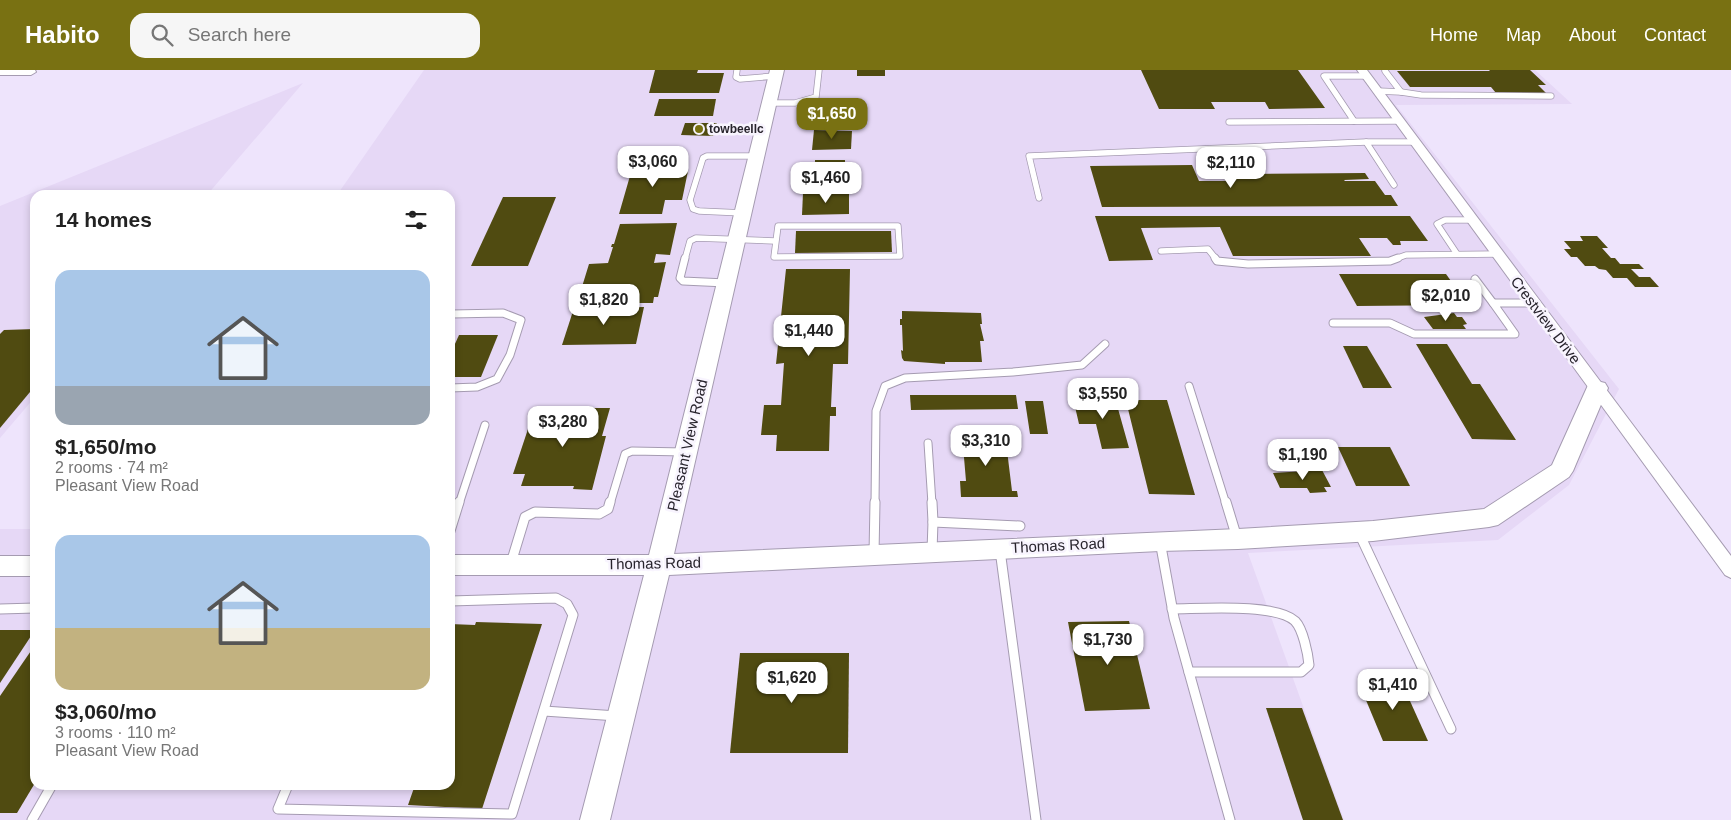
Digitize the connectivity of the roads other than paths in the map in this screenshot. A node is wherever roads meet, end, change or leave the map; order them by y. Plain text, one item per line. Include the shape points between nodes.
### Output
1 (737, 70) edge
2 (819, 70) edge
3 (1385, 71) edge
4 (0, 72) edge
5 (31, 72) dead end
6 (776, 73) edge
7 (1364, 73) edge
8 (1378, 92) junction
9 (1401, 92) junction
10 (1551, 96) dead end
11 (769, 102) junction
12 (1354, 121) junction
13 (1399, 121) junction
14 (1228, 122) dead end
15 (1366, 142) junction
16 (1415, 142) junction
17 (756, 156) junction
18 (1394, 185) dead end
19 (1038, 198) dead end
20 (743, 213) junction
21 (1472, 220) junction
22 (736, 240) junction
23 (775, 241) junction
24 (1161, 251) dead end
25 (1457, 254) junction
26 (1498, 254) junction
27 (1475, 279) dead end
28 (726, 283) junction
29 (1534, 303) junction
30 (1493, 304) junction
31 (455, 314) edge
32 (1333, 323) dead end
33 (1105, 344) dead end
34 (1189, 386) dead end
35 (455, 388) edge
36 (1597, 388) junction
37 (485, 425) dead end
38 (928, 443) dead end
39 (686, 452) junction
40 (455, 516) edge
41 (933, 522) junction
42 (1020, 526) dead end
43 (1358, 531) junction
44 (1238, 540) junction
45 (1160, 541) junction
46 (1000, 548) junction
47 (932, 552) junction
48 (874, 554) junction
49 (659, 564) junction
50 (455, 565) edge
51 (511, 565) junction
52 (0, 566) edge
53 (30, 566) edge
54 (1730, 568) edge
55 (455, 601) edge
56 (30, 608) edge
57 (0, 609) edge
58 (1172, 609) junction
59 (1188, 672) junction
60 (544, 711) junction
61 (621, 717) junction
62 (1451, 729) dead end
63 (49, 790) edge
64 (286, 790) edge
65 (32, 820) edge
66 (595, 820) edge
67 (1036, 820) edge
68 (1230, 820) edge

1 - 6 lane via 736,77 740,79
2 - 11 lane via 816,97 795,102
3 - 9 lane
4 - 5 street
6 - 11 street, Pleasant View Road
7 - 8 street, Crestview Drive
7 - 12 lane via 1324,76
8 - 9 lane
8 - 13 street, Crestview Drive
9 - 10 lane
11 - 17 street, Pleasant View Road
12 - 13 lane
12 - 14 lane
13 - 16 street, Crestview Drive
15 - 16 lane
15 - 18 lane
15 - 19 lane via 1029,156
16 - 21 street, Crestview Drive
17 - 20 street, Pleasant View Road
17 - 20 lane via 703,158 690,200 693,209 699,211
20 - 22 street, Pleasant View Road
21 - 25 lane via 1445,220 1437,224
21 - 26 street, Crestview Drive
22 - 23 lane
22 - 28 street, Pleasant View Road
22 - 28 lane via 696,238 690,241 680,278 683,281
23 - 23 lane via 774,257 900,256 898,226 778,226
24 - 25 lane via 1208,249 1217,261 1248,264 1390,262 1406,255
25 - 26 lane
26 - 29 street, Crestview Drive
27 - 30 lane
28 - 39 street, Pleasant View Road
29 - 30 lane
29 - 36 street, Crestview Drive
30 - 32 lane via 1515,334 1414,334 1390,323
31 - 35 lane via 503,313 521,320 510,355 497,379 477,387
33 - 48 lane via 1082,365 905,378 885,386 876,411
34 - 44 lane
36 - 43 street, Thomas Road via 1561,471 1489,518
36 - 54 street, Crestview Drive
37 - 40 lane
38 - 41 lane
39 - 49 street, Pleasant View Road
39 - 51 lane via 632,451 625,454 608,509 599,514 535,512 525,517
41 - 42 lane
41 - 47 lane
43 - 44 street, Thomas Road
43 - 62 lane
44 - 45 street, Thomas Road
45 - 46 street, Thomas Road
45 - 58 lane
46 - 47 street, Thomas Road
46 - 67 lane
47 - 48 street, Thomas Road
48 - 49 street, Thomas Road
49 - 51 street, Thomas Road
49 - 61 street, Pleasant View Road
50 - 51 street, Thomas Road
52 - 53 street
55 - 60 lane via 556,598 567,604 573,615
56 - 57 lane
58 - 59 lane
58 - 59 lane via 1282,613 1296,622 1307,649 1308,665 1301,672
59 - 68 lane
60 - 61 lane
60 - 64 lane via 512,814 278,809
61 - 66 street, Pleasant View Road
63 - 65 lane

